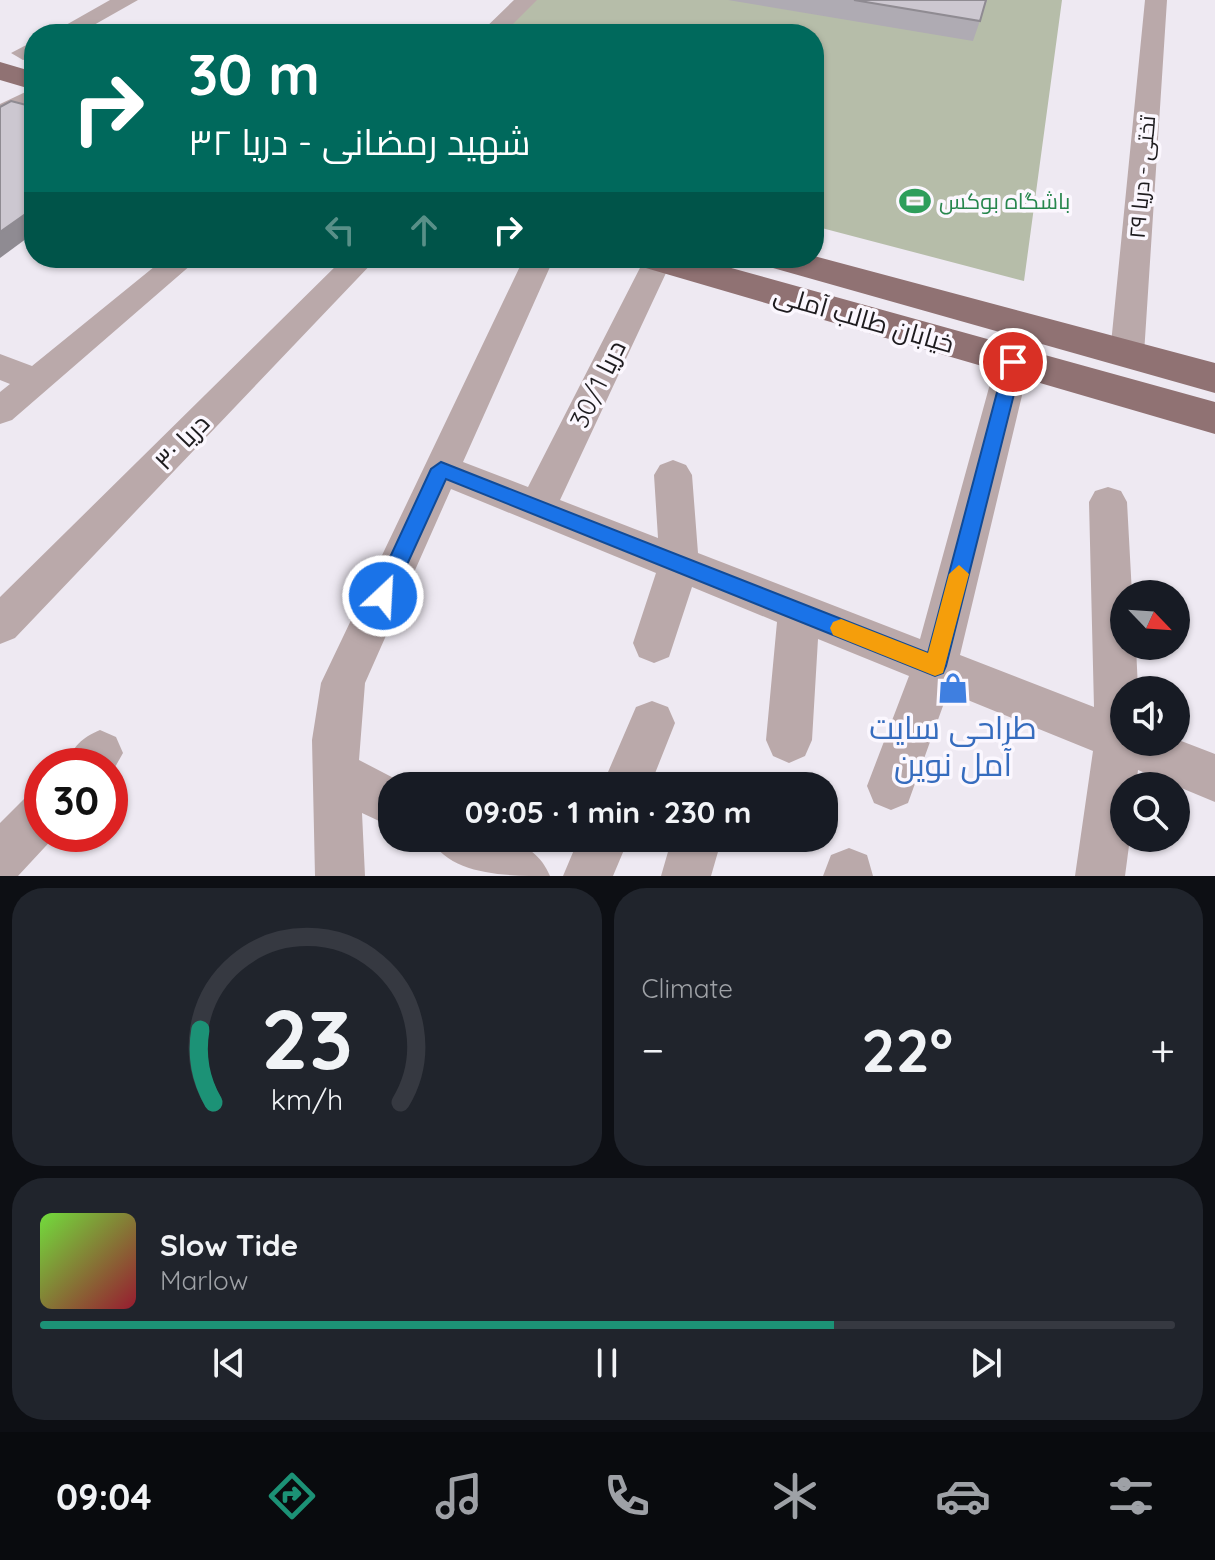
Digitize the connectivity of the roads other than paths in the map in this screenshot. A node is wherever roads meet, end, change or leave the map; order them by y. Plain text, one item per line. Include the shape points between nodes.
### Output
1 (127, 0) edge
2 (526, 0) edge
3 (1156, 0) edge
4 (80, 24) edge
5 (501, 24) edge
6 (0, 71) edge
7 (24, 78) edge
8 (24, 101) edge
9 (0, 115) edge
10 (172, 268) edge
11 (352, 268) edge
12 (534, 268) edge
13 (651, 268) edge
14 (749, 268) edge
15 (780, 271) edge
16 (927, 299) junction
17 (902, 329) junction
18 (1127, 354) junction
19 (1013, 362) junction
20 (0, 366) edge
21 (1215, 378) edge
22 (36, 381) junction
23 (0, 411) edge
24 (1215, 418) edge
25 (441, 469) junction
26 (673, 475) dead end
27 (1108, 502) dead end
28 (537, 507) junction
29 (679, 564) junction
30 (799, 612) junction
31 (0, 625) edge
32 (654, 643) dead end
33 (935, 666) junction
34 (1119, 676) edge
35 (652, 723) dead end
36 (1110, 736) edge
37 (789, 740) dead end
38 (1120, 756) edge
39 (1160, 756) edge
40 (632, 772) edge
41 (336, 773) junction
42 (1215, 778) edge
43 (891, 786) dead end
44 (378, 796) edge
45 (24, 834) edge
46 (481, 852) edge
47 (598, 852) edge
48 (693, 852) edge
49 (0, 859) edge
50 (340, 876) edge
51 (525, 876) edge
52 (588, 876) edge
53 (686, 876) edge
54 (1100, 876) edge

1 - 4 street
2 - 5 street
3 - 18 street, تختی - دریا ۲۹
6 - 7 main road
8 - 9 street
10 - 22 street
11 - 31 street, دریا ۳۰
12 - 25 street
13 - 28 street, دریا 30/1
14 - 15 main road, خیابان طالب آملی
15 - 16 main road, خیابان طالب آملی
15 - 17 main road, خیابان طالب آملی
16 - 17 main road via 905,297 884,305 880,312
16 - 18 main road, خیابان طالب آملی
17 - 19 main road, خیابان طالب آملی
18 - 21 main road, خیابان طالب آملی
19 - 24 main road, خیابان طالب آملی
19 - 33 street
20 - 22 street
22 - 23 street
25 - 28 street
25 - 41 street via 343,683
26 - 29 street
27 - 34 street
28 - 29 street
29 - 30 street
29 - 32 street
30 - 33 street
30 - 37 street
33 - 36 street
33 - 43 street
35 - 40 street
38 - 54 street
39 - 42 street
41 - 44 street
41 - 50 street
45 - 49 street
46 - 51 street
47 - 52 street
48 - 53 street

